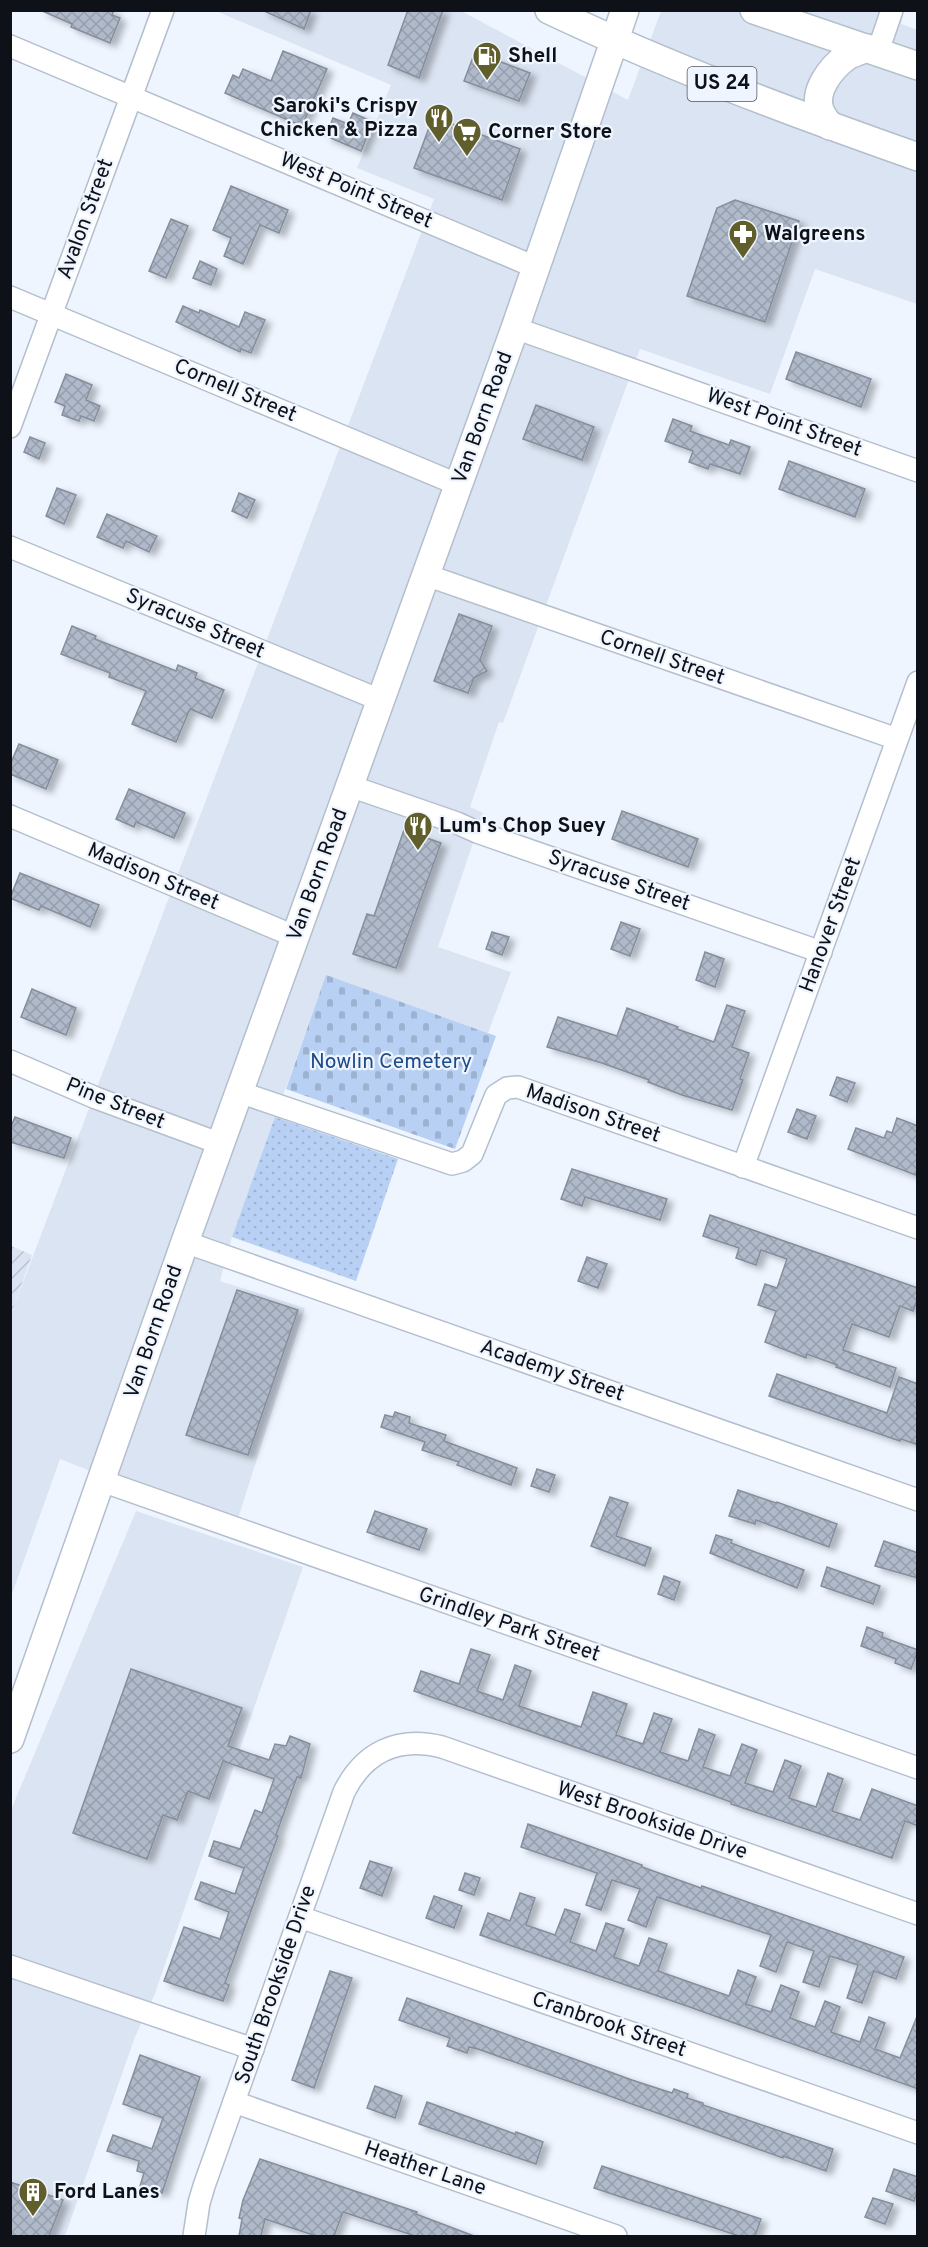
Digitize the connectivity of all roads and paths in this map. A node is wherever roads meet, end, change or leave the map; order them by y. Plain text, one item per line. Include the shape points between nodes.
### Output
1 (163, 10) edge
2 (549, 10) edge
3 (625, 10) edge
4 (754, 10) edge
5 (892, 10) edge
6 (614, 41) junction
7 (10, 46) edge
8 (873, 49) junction
9 (918, 66) edge
10 (131, 97) junction
11 (830, 126) junction
12 (911, 153) edge
13 (535, 267) junction
14 (10, 297) edge
15 (51, 314) junction
16 (516, 328) junction
17 (10, 427) edge
18 (918, 471) edge
19 (459, 485) junction
20 (10, 547) edge
21 (426, 575) junction
22 (918, 682) edge
23 (380, 700) junction
24 (897, 739) junction
25 (350, 786) junction
26 (10, 816) edge
27 (296, 937) junction
28 (821, 951) junction
29 (10, 1061) edge
30 (239, 1092) junction
31 (221, 1144) junction
32 (743, 1167) junction
33 (918, 1228) edge
34 (186, 1242) junction
35 (102, 1481) junction
36 (918, 1500) edge
37 (10, 1740) edge
38 (386, 1750) joint
39 (918, 1768) edge
40 (918, 1914) edge
41 (300, 1917) junction
42 (10, 1966) edge
43 (253, 2049) junction
44 (234, 2102) junction
45 (918, 2133) edge
46 (194, 2236) edge
47 (616, 2236) edge

1 - 10 street, Avalon Street
2 - 6 main road, US 24
3 - 6 main road, Van Born Road
4 - 8 main road
5 - 8 street
6 - 11 main road, US 24
6 - 13 main road, Van Born Road
7 - 10 street, West Point Street
8 - 9 main road
8 - 11 main road via 848,56 824,82 819,108
10 - 13 street, West Point Street
10 - 15 street, Avalon Street
11 - 12 main road, US 24
13 - 16 main road, Van Born Road
14 - 15 street, Cornell Street
15 - 17 street, Avalon Street
15 - 19 street, Cornell Street
16 - 18 street, West Point Street
16 - 19 main road, Van Born Road
19 - 21 main road, Van Born Road
20 - 23 street, Syracuse Street
21 - 23 main road, Van Born Road
21 - 24 street, Cornell Street
22 - 24 street, Hanover Street
23 - 25 main road, Van Born Road
24 - 28 street, Hanover Street
25 - 27 main road, Van Born Road
25 - 28 street, Syracuse Street
26 - 27 street, Madison Street
27 - 30 main road, Van Born Road
28 - 32 street, Hanover Street
29 - 31 street, Pine Street
30 - 31 main road, Van Born Road
30 - 32 street, Madison Street via 452,1164 472,1154 496,1095 518,1087
31 - 34 main road, Van Born Road
32 - 33 street, Madison Street
34 - 35 main road, Van Born Road
34 - 36 street, Academy Street
35 - 37 main road, Van Born Road
35 - 39 street, Grindley Park Street
38 - 40 street, West Brookside Drive via 407,1743 442,1747
38 - 41 street, South Brookside Drive via 367,1760 351,1778
41 - 43 street, South Brookside Drive
41 - 45 street, Cranbrook Street
42 - 43 street
43 - 44 street, South Brookside Drive
44 - 46 street, South Brookside Drive via 199,2203
44 - 47 street, Heather Lane

